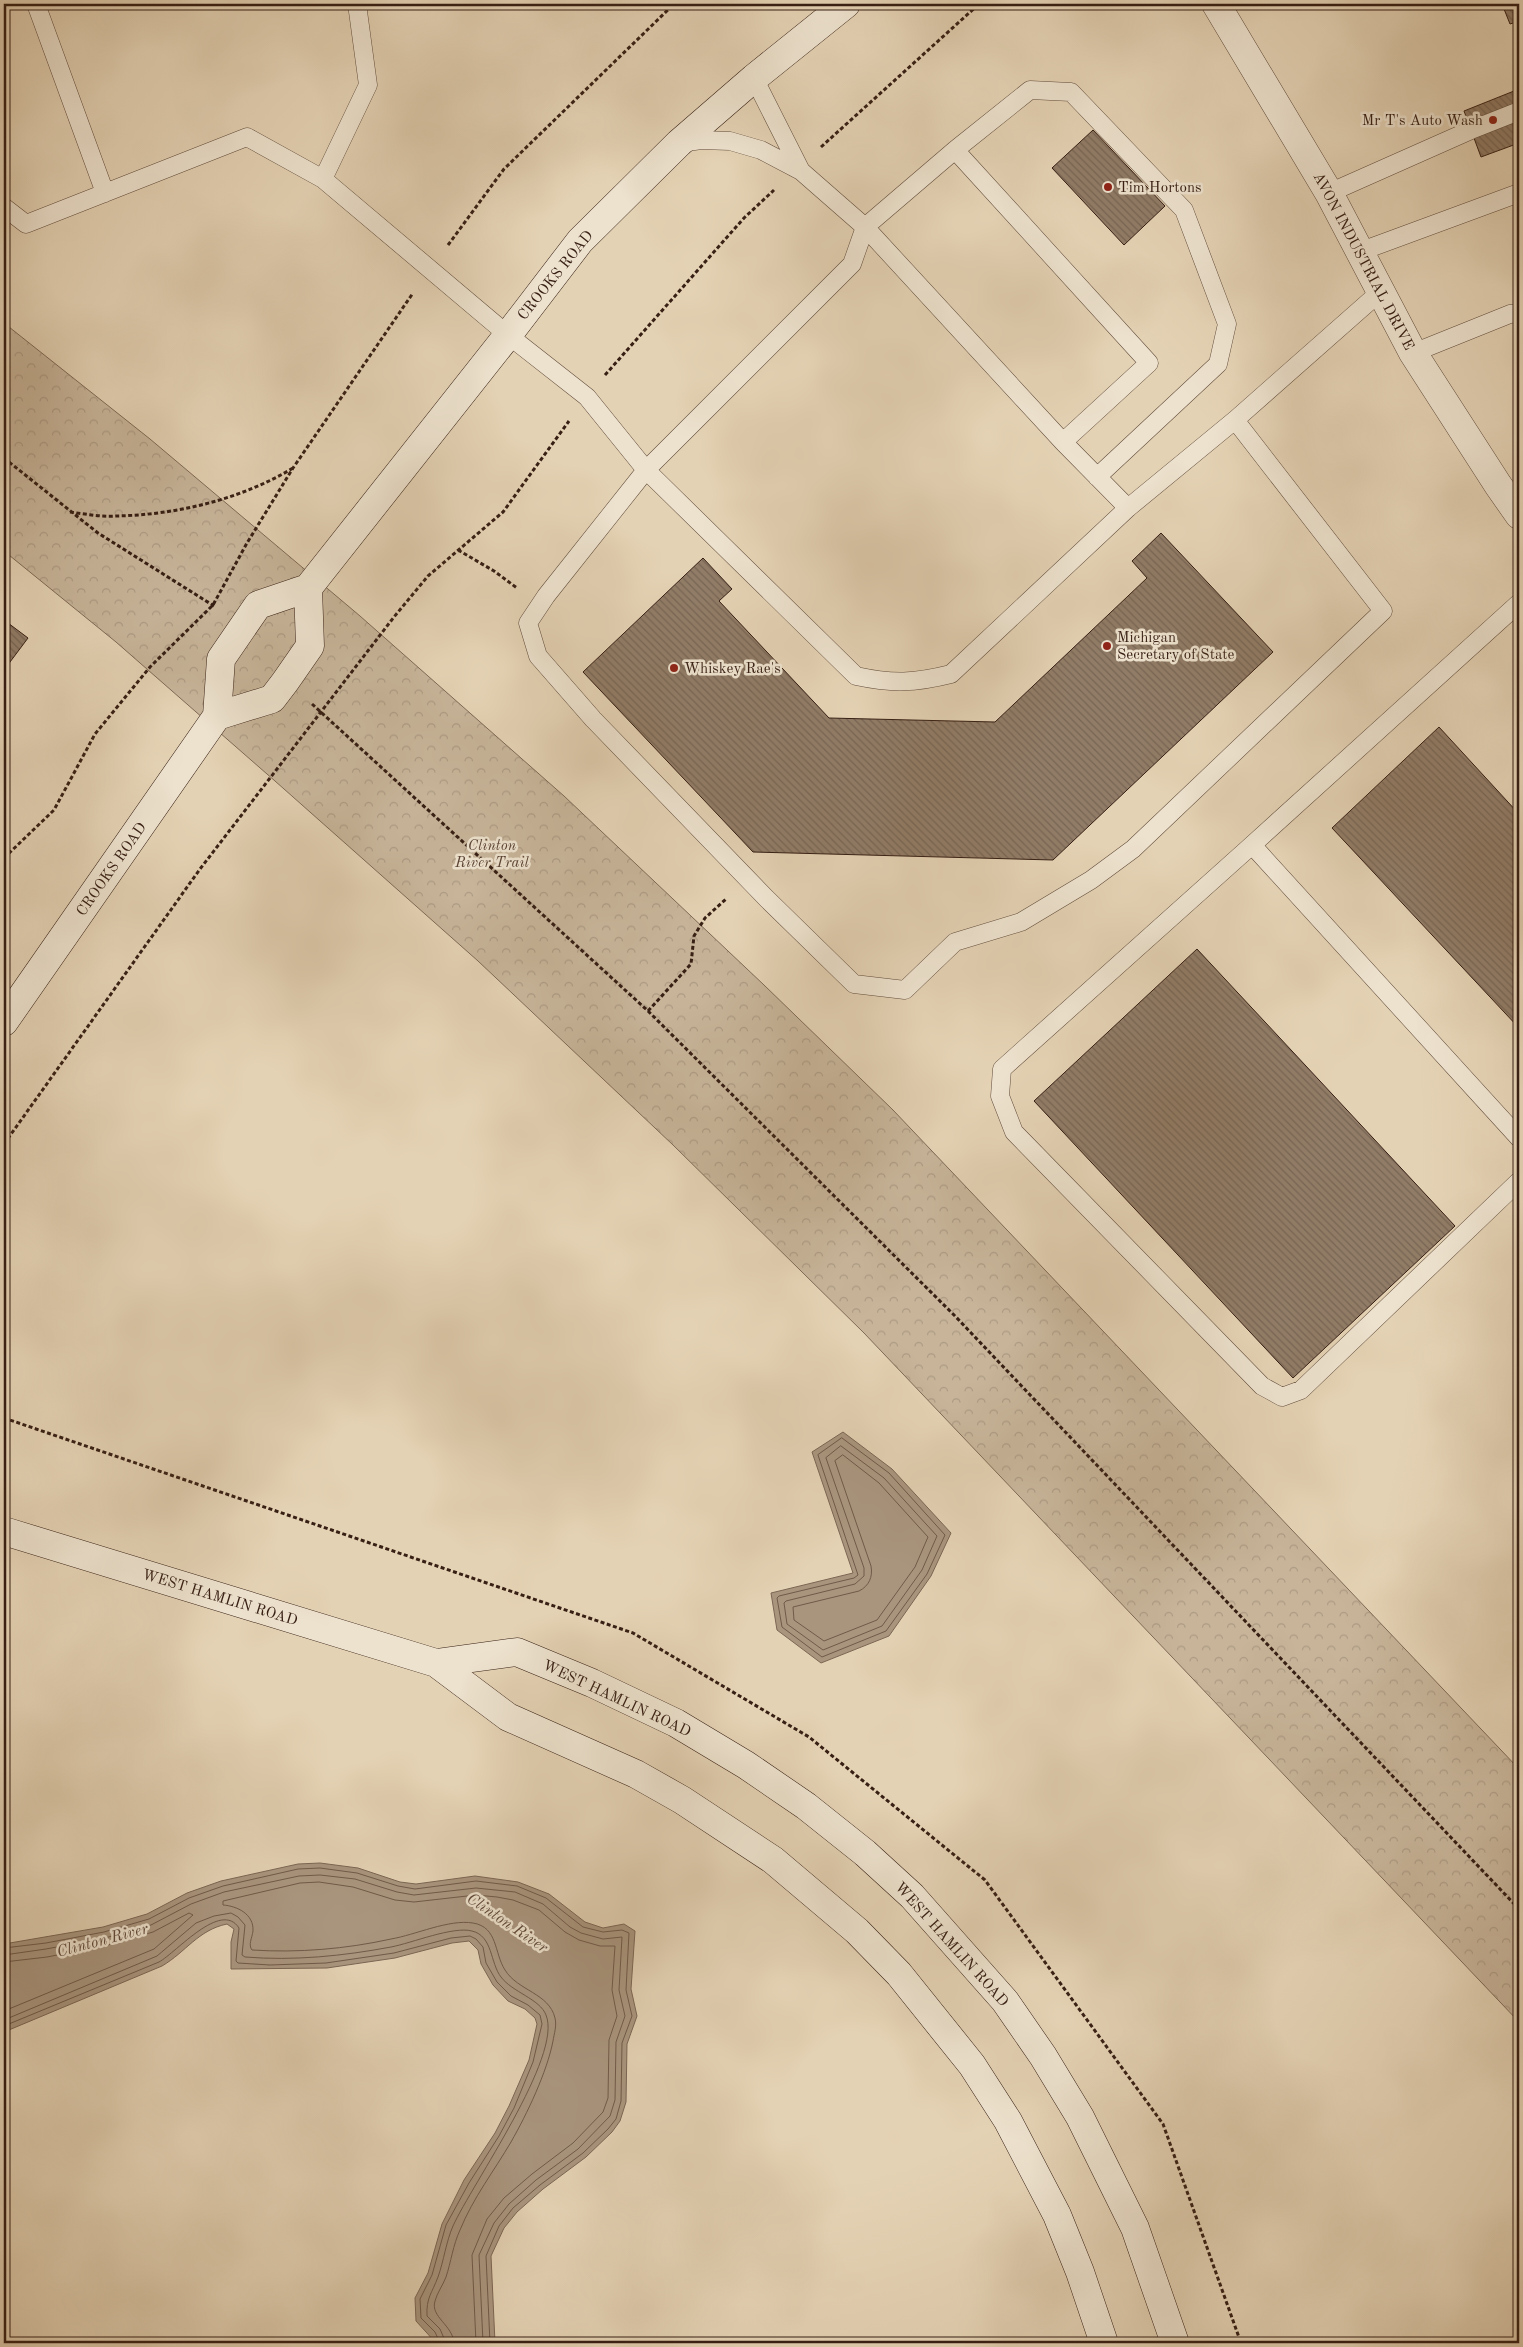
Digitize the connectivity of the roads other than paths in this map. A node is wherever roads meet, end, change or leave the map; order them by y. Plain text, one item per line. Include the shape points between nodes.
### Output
1 (36, 4) edge
2 (358, 4) edge
3 (846, 4) edge
4 (1216, 4) edge
5 (754, 78) junction
6 (1519, 111) edge
7 (679, 143) junction
8 (955, 150) junction
9 (799, 169) junction
10 (323, 179) junction
11 (105, 193) junction
12 (1329, 193) junction
13 (1519, 193) edge
14 (4, 207) edge
15 (865, 227) junction
16 (1359, 252) junction
17 (1380, 292) junction
18 (1519, 314) edge
19 (508, 335) junction
20 (1413, 353) junction
21 (1235, 420) junction
22 (1063, 442) junction
23 (646, 470) junction
24 (1097, 477) junction
25 (1128, 508) junction
26 (1519, 515) edge
27 (308, 588) junction
28 (1519, 603) edge
29 (217, 716) junction
30 (1252, 845) junction
31 (4, 1022) edge
32 (1519, 1138) edge
33 (1519, 1182) edge
34 (4, 1531) edge
35 (436, 1663) junction
36 (1104, 2343) edge
37 (1176, 2343) edge

1 - 11 lane
2 - 10 lane via 368,85
3 - 5 main road, CROOKS ROAD
4 - 12 main road, AVON INDUSTRIAL DRIVE
5 - 7 main road, CROOKS ROAD
5 - 9 lane
6 - 12 lane
7 - 9 lane via 730,141 761,150
7 - 19 main road, CROOKS ROAD via 580,240
8 - 15 lane
8 - 22 lane via 1149,363
8 - 24 lane via 1030,90 1070,92 1184,210 1226,324 1218,364
9 - 15 lane
10 - 11 lane via 248,137
10 - 19 lane
11 - 14 lane via 26,224
12 - 16 main road, AVON INDUSTRIAL DRIVE
13 - 16 lane
15 - 22 lane
15 - 23 lane via 852,264
16 - 17 main road, AVON INDUSTRIAL DRIVE
17 - 20 main road, AVON INDUSTRIAL DRIVE
17 - 21 lane
18 - 20 lane via 1510,314
19 - 23 lane via 587,397
19 - 27 main road, CROOKS ROAD
20 - 26 main road, AVON INDUSTRIAL DRIVE
21 - 23 lane via 1383,611 1133,849 1091,880 1021,922 955,942 905,990 854,984 747,879 593,719 538,656 528,623
21 - 25 lane
22 - 24 lane
23 - 25 lane via 856,676 883,682 920,682 951,674
24 - 25 lane
27 - 29 main road via 258,606 221,659
27 - 29 main road via 310,646 285,682 272,699
28 - 30 lane
29 - 31 main road, CROOKS ROAD
30 - 32 lane
30 - 33 lane via 1002,1069 1000,1096 1014,1132 1262,1386 1282,1396 1300,1390
34 - 35 main road, WEST HAMLIN ROAD
35 - 36 main road, WEST HAMLIN ROAD via 508,1717 636,1774 682,1800 773,1860 858,1931 940,2022 1008,2121 1057,2215
35 - 37 main road, WEST HAMLIN ROAD via 517,1652 592,1683 676,1724 746,1765 806,1806 912,1896 1005,2001 1080,2117 1135,2228

